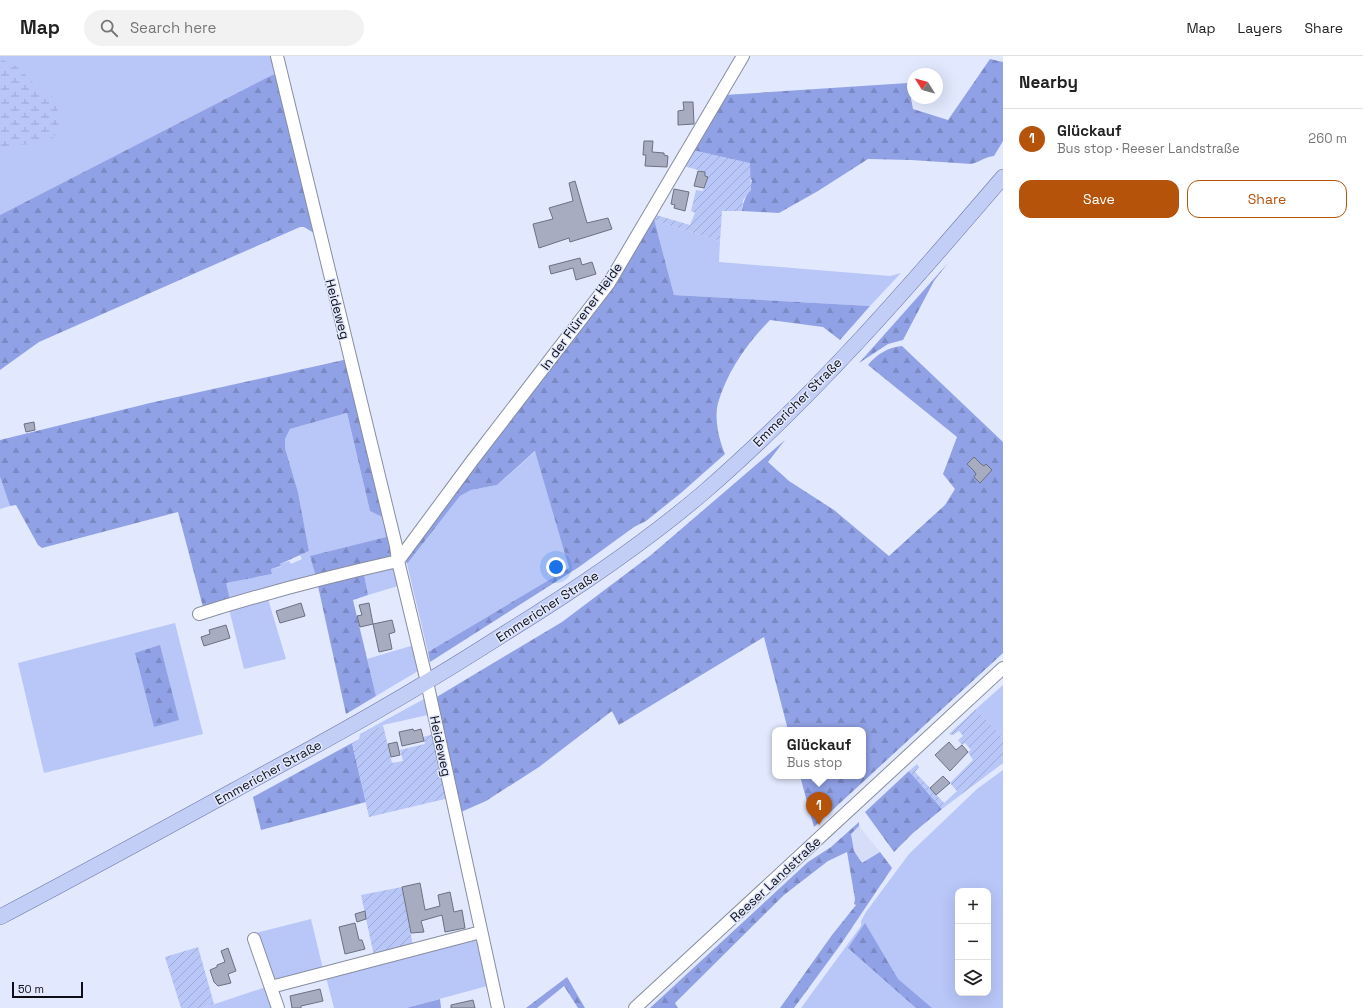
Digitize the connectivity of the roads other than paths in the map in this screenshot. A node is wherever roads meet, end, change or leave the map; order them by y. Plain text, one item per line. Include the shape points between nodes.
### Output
1 (277, 56) edge
2 (743, 56) edge
3 (1003, 177) edge
4 (398, 561) junction
5 (199, 614) dead end
6 (1003, 668) edge
7 (427, 682) junction
8 (0, 917) edge
9 (481, 932) junction
10 (254, 939) dead end
11 (271, 987) junction
12 (278, 1008) edge
13 (498, 1008) edge
14 (635, 1008) edge

1 - 4 street, Heideweg via 367,423
2 - 4 street, In der Flürener Heide via 609,283
3 - 7 main road, Emmericher Straße via 912,282 819,383 702,493 639,544 576,589
4 - 5 street via 326,577
4 - 7 street, Heideweg
6 - 14 street, Reeser Landstraße
7 - 8 main road, Emmericher Straße via 377,712
7 - 9 street, Heideweg
9 - 11 street
9 - 13 street, Heideweg
10 - 11 street
11 - 12 street

